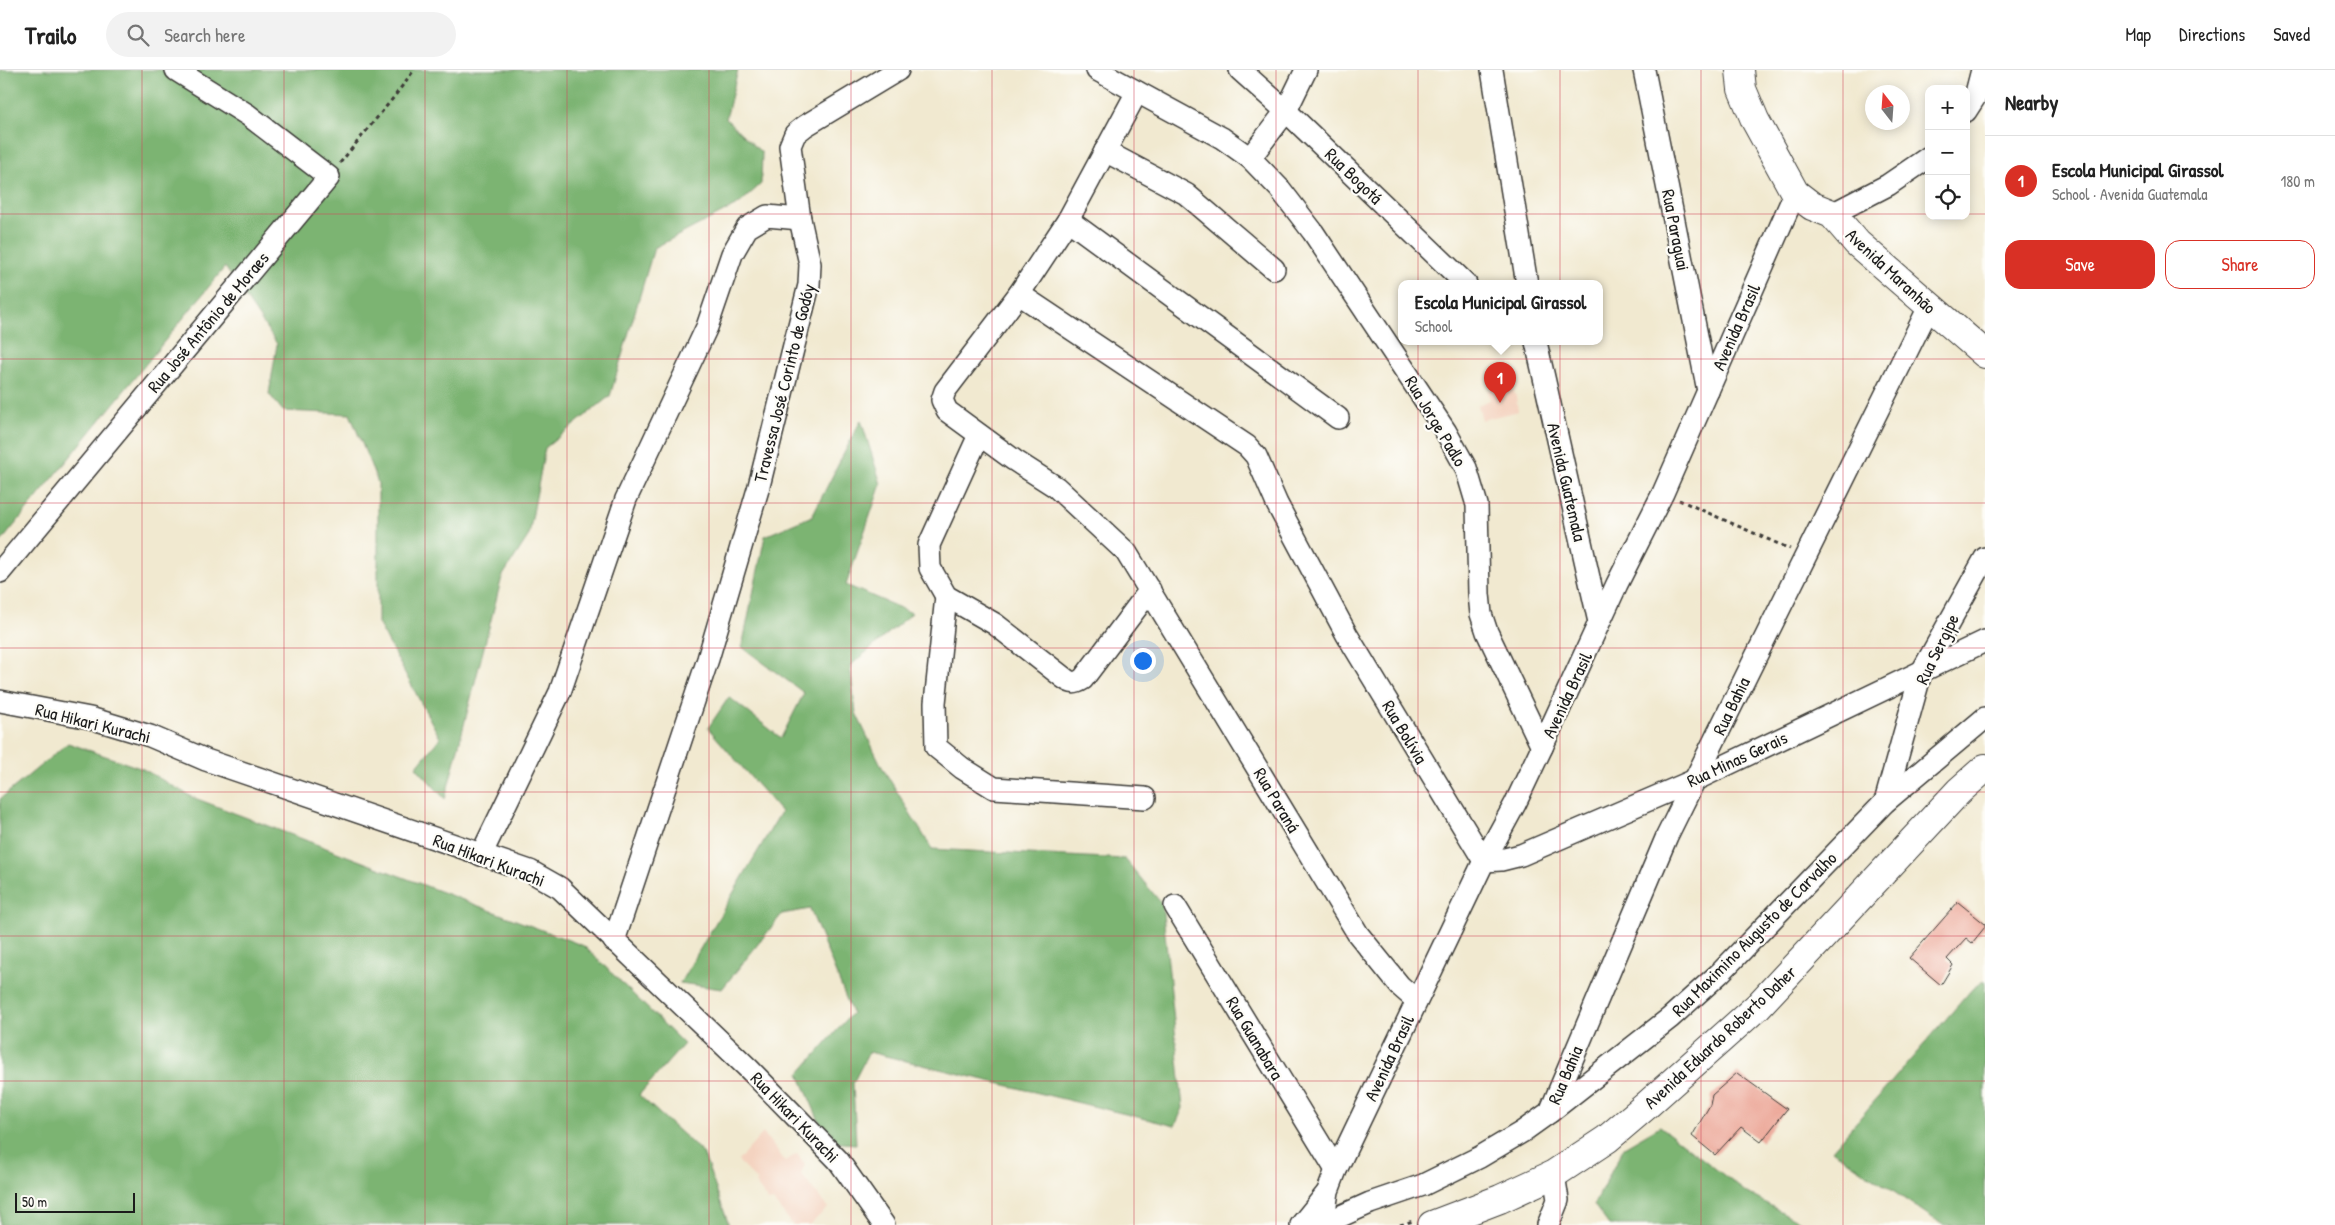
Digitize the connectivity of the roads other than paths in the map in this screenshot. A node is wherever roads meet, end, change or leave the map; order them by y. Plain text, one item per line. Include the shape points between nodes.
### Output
1 (176, 70) edge
2 (898, 70) edge
3 (1097, 70) edge
4 (1240, 70) edge
5 (1306, 70) edge
6 (1492, 70) edge
7 (1644, 70) edge
8 (1740, 70) edge
9 (1982, 70) edge
10 (1137, 92) junction
11 (1970, 104) edge
12 (1286, 111) junction
13 (1105, 151) junction
14 (1250, 158) junction
15 (1925, 160) edge
16 (1795, 193) junction
17 (1832, 214) junction
18 (800, 219) junction
19 (1068, 220) junction
20 (1274, 269) dead end
21 (1462, 280) edge
22 (1526, 280) edge
23 (1019, 294) junction
24 (1929, 307) junction
25 (1533, 346) edge
26 (1985, 354) edge
27 (1708, 391) junction
28 (1338, 418) dead end
29 (979, 435) junction
30 (1985, 558) edge
31 (0, 572) edge
32 (1150, 590) junction
33 (946, 596) junction
34 (1599, 622) junction
35 (1985, 641) edge
36 (1921, 673) junction
37 (0, 701) edge
38 (1985, 718) edge
39 (1542, 747) junction
40 (1985, 768) edge
41 (1695, 780) junction
42 (1145, 798) dead end
43 (1885, 802) junction
44 (481, 854) junction
45 (1484, 861) junction
46 (1174, 906) dead end
47 (614, 941) junction
48 (1416, 1000) junction
49 (1550, 1112) junction
50 (1336, 1170) junction
51 (1554, 1174) junction
52 (1328, 1191) junction
53 (1425, 1222) edge
54 (884, 1225) edge
55 (1301, 1225) edge
56 (1322, 1225) edge
57 (1548, 1225) edge

1 - 31 street, Rua José Antônio de Moraes via 248,115 328,177
2 - 18 street, Travessa José Corinto de Godóy via 796,134 790,146
3 - 10 street, Rua Jorge Padlo
4 - 12 street, Rua Bogotá
5 - 12 street
6 - 22 street
7 - 27 street, Rua Paraguai
8 - 16 main road via 1742,89 1755,120
9 - 11 street
10 - 13 street
10 - 14 street, Rua Jorge Padlo via 1222,138
12 - 14 street
12 - 21 street, Rua Bogotá
13 - 19 street
13 - 20 street via 1186,194
14 - 39 street, Rua Jorge Padlo via 1280,189 1312,232 1446,432 1466,468 1477,505 1480,614
15 - 17 street via 1888,185
16 - 17 main road, Avenida Maranhão via 1812,206
16 - 27 street, Avenida Brasil
17 - 24 main road, Avenida Maranhão via 1857,243
18 - 44 street via 767,216 747,228 732,254 707,327 626,499 560,692
18 - 47 street, Travessa José Corinto de Godóy via 810,264 809,286 759,486 708,658
19 - 23 street
19 - 28 street
23 - 29 street, Rua Paraná via 945,391 942,400 947,411
23 - 45 street, Rua Bolívia via 1247,446 1256,456 1329,602
24 - 26 main road, Avenida Maranhão
24 - 41 street, Rua Bahia
25 - 34 street, Avenida Guatemala
27 - 34 street, Avenida Brasil via 1663,494
29 - 32 street, Rua Paraná via 1056,487 1092,518 1126,552
29 - 33 street via 930,545 930,568
30 - 36 street, Rua Sergipe
32 - 33 street via 1077,683 1070,683 995,624
32 - 48 street, Rua Paraná via 1358,934 1400,986
33 - 42 street via 935,703 936,747 994,788
34 - 39 street, Avenida Brasil
35 - 36 street, Rua Minas Gerais
36 - 41 street, Rua Minas Gerais
36 - 43 street, Rua Sergipe
37 - 44 street, Rua Hikari Kurachi via 90,718 150,736 206,760
38 - 43 street, Rua Maximino Augusto de Carvalho
39 - 45 street, Avenida Brasil
40 - 51 main road, Avenida Eduardo Roberto Daher via 1758,1006 1648,1105
41 - 45 street, Rua Minas Gerais via 1521,855
41 - 49 street, Rua Bahia via 1643,891
43 - 49 street, Rua Maximino Augusto de Carvalho via 1721,972 1670,1018
44 - 47 street, Rua Hikari Kurachi via 530,871 560,888
45 - 48 street, Avenida Brasil
46 - 50 street, Rua Guanabara
47 - 54 street, Rua Hikari Kurachi via 749,1069 838,1160
48 - 50 street, Avenida Brasil
49 - 56 street, Rua Maximino Augusto de Carvalho via 1480,1157 1431,1181 1370,1202
50 - 52 street, Avenida Brasil
51 - 53 main road, Avenida Eduardo Roberto Daher via 1500,1198
51 - 57 street via 1558,1200
52 - 55 street, Avenida Brasil
52 - 56 street, Avenida Brasil

